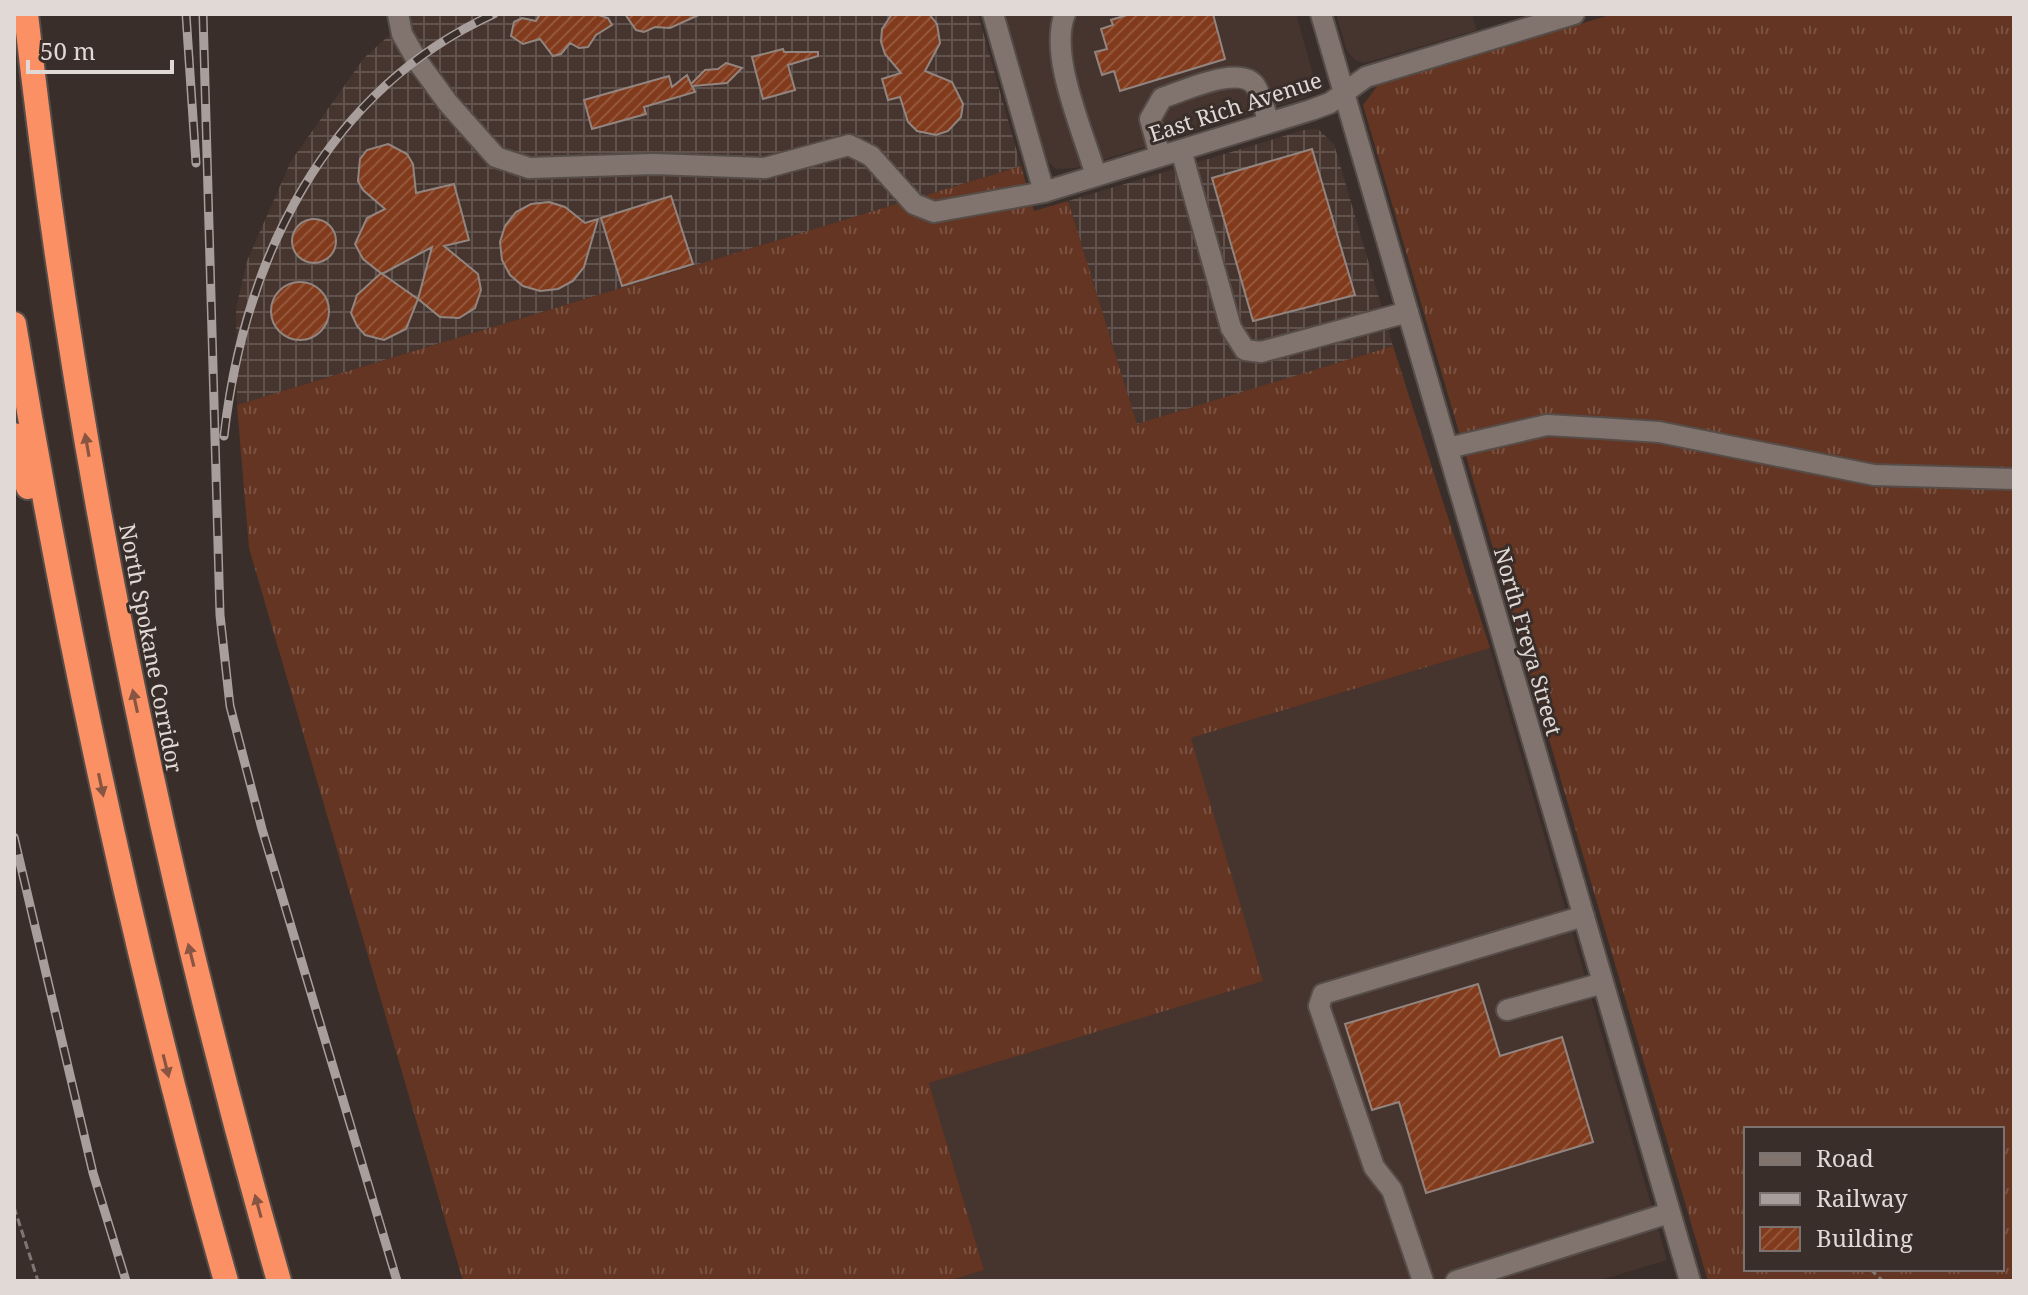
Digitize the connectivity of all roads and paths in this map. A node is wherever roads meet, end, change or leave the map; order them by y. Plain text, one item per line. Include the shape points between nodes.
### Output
1 (26, 14) edge
2 (398, 14) edge
3 (993, 14) edge
4 (1065, 14) edge
5 (1321, 14) edge
6 (1574, 14) edge
7 (1343, 92) junction
8 (1269, 123) junction
9 (1181, 150) junction
10 (1160, 156) junction
11 (1096, 176) junction
12 (1044, 192) junction
13 (1408, 312) junction
14 (14, 324) edge
15 (14, 435) edge
16 (1448, 448) junction
17 (2014, 479) edge
18 (66, 625) junction
19 (1584, 916) junction
20 (1603, 983) junction
21 (1507, 1010) dead end
22 (14, 1207) edge
23 (1669, 1213) junction
24 (38, 1281) edge
25 (226, 1281) edge
26 (279, 1281) edge
27 (1423, 1281) edge
28 (1456, 1281) edge
29 (1690, 1281) edge

26 -> 1 highway, North Spokane Corridor via 191,955 119,622 60,281
2 - 12 street, East Rich Avenue via 402,34 448,103 496,157 529,168 765,168 849,145 871,156 914,204 934,212
3 - 12 street
4 - 11 street via 1059,30 1061,56
5 - 7 street, North Freya Street
6 - 7 street, East Rich Avenue via 1366,77
7 - 8 street, East Rich Avenue via 1320,107
7 - 13 street, North Freya Street
8 - 9 street, East Rich Avenue
8 - 10 street via 1256,85 1234,75 1220,79 1162,98 1150,119
9 - 10 street, East Rich Avenue
9 - 13 street via 1231,328 1245,350 1261,352
10 - 11 street, East Rich Avenue
11 - 12 street, East Rich Avenue
13 - 16 street, North Freya Street
14 - 18 highway
15 - 18 highway
16 - 17 street via 1547,425 1659,432 1874,475
16 - 19 street, North Freya Street
18 -> 25 highway via 151,1010
19 - 20 street, North Freya Street
19 - 27 street via 1323,994 1319,1006 1357,1121 1374,1167 1392,1190
20 - 21 street
20 - 23 street, North Freya Street
22 - 24 path
23 - 28 street
23 - 29 street, North Freya Street

